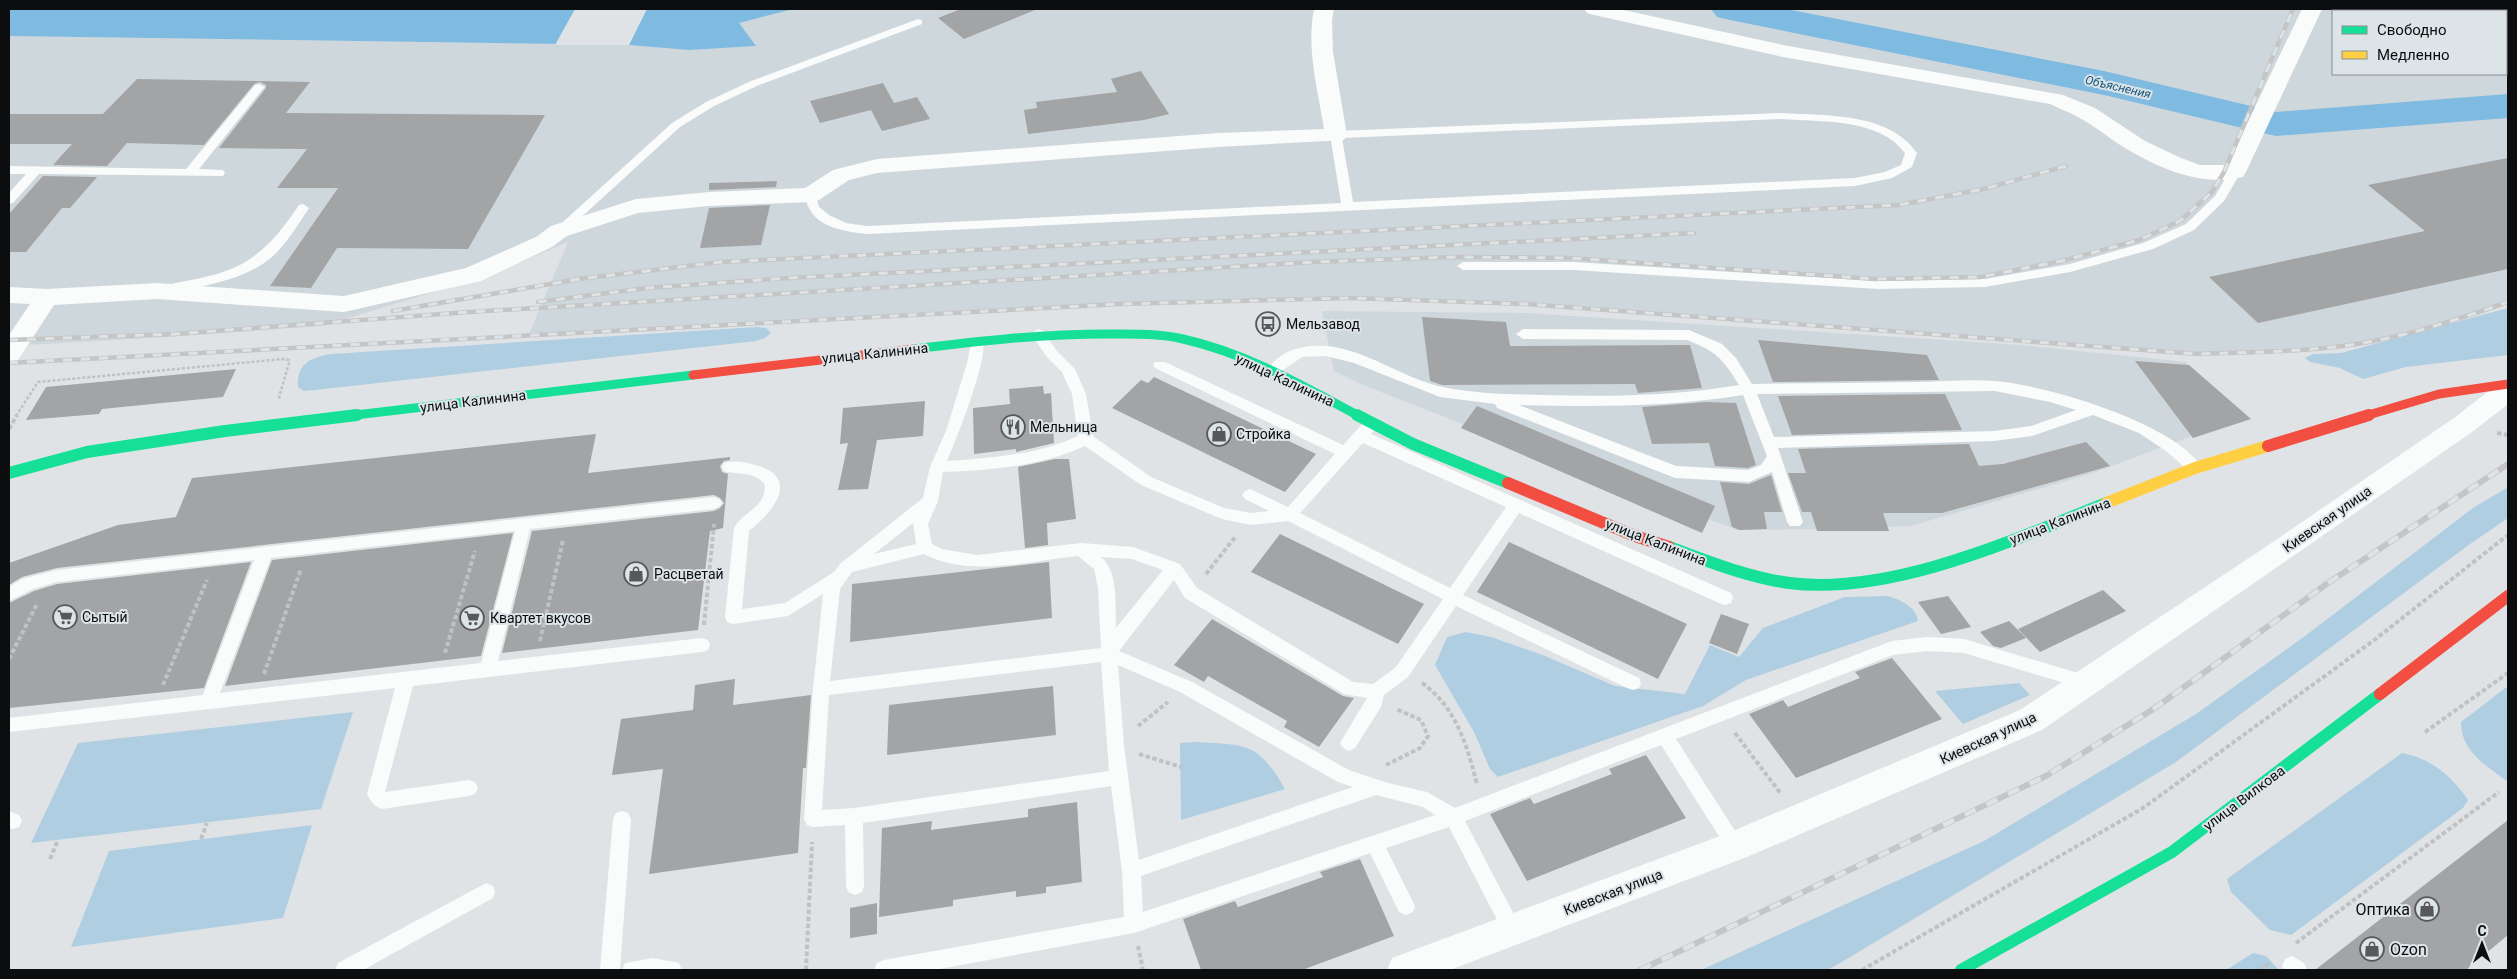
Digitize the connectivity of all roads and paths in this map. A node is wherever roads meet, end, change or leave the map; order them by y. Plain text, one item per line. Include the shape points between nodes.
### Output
1 (1324, 9) edge
2 (1594, 9) edge
3 (2312, 9) edge
4 (918, 22) dead end
5 (260, 87) dead end
6 (1336, 135) junction
7 (9, 170) edge
8 (36, 170) junction
9 (2235, 172) junction
10 (189, 173) junction
11 (218, 173) dead end
12 (811, 195) junction
13 (10, 197) edge
14 (1348, 207) junction
15 (303, 208) dead end
16 (559, 231) junction
17 (1463, 266) dead end
18 (157, 291) junction
19 (9, 295) edge
20 (47, 297) junction
21 (1038, 334) junction
22 (1523, 334) dead end
23 (977, 342) junction
24 (9, 354) edge
25 (1160, 365) dead end
26 (1273, 372) junction
27 (2508, 384) edge
28 (1748, 389) junction
29 (2508, 390) edge
30 (1491, 399) junction
31 (2092, 410) junction
32 (1372, 422) junction
33 (1361, 436) junction
34 (1086, 439) junction
35 (1772, 450) junction
36 (1346, 453) junction
37 (729, 467) dead end
38 (937, 467) junction
39 (2195, 468) junction
40 (9, 473) edge
41 (1250, 495) dead end
42 (930, 501) junction
43 (714, 503) dead end
44 (1515, 506) junction
45 (1290, 515) junction
46 (713, 519) dead end
47 (1795, 522) dead end
48 (524, 524) junction
49 (567, 535) dead end
50 (2508, 535) edge
51 (476, 546) dead end
52 (925, 548) junction
53 (1081, 549) junction
54 (265, 553) junction
55 (305, 563) dead end
56 (1174, 568) junction
57 (841, 573) junction
58 (204, 575) dead end
59 (9, 595) edge
60 (2508, 596) edge
61 (1453, 597) junction
62 (1725, 598) dead end
63 (39, 599) dead end
64 (702, 645) joint
65 (1109, 654) junction
66 (9, 659) edge
67 (535, 664) junction
68 (488, 669) junction
69 (1402, 672) junction
70 (2508, 673) edge
71 (439, 675) junction
72 (406, 679) junction
73 (1633, 683) dead end
74 (2088, 683) junction
75 (1186, 687) junction
76 (821, 689) junction
77 (256, 696) junction
78 (1375, 697) junction
79 (209, 701) junction
80 (154, 708) junction
81 (1722, 714) junction
82 (9, 725) edge
83 (2425, 732) dead end
84 (1664, 735) junction
85 (1349, 743) dead end
86 (1115, 746) junction
87 (1181, 767) dead end
88 (1344, 776) junction
89 (1119, 777) junction
90 (1376, 787) junction
91 (469, 788) dead end
92 (2499, 792) dead end
93 (1785, 795) dead end
94 (1482, 806) junction
95 (854, 816) junction
96 (1453, 817) junction
97 (622, 819) dead end
98 (813, 819) junction
99 (207, 822) dead end
100 (201, 839) dead end
101 (58, 840) dead end
102 (1375, 844) junction
103 (1735, 846) junction
104 (50, 859) dead end
105 (1130, 871) junction
106 (855, 886) dead end
107 (486, 892) dead end
108 (1406, 906) dead end
109 (1134, 924) junction
110 (1514, 930) junction
111 (2295, 944) dead end
112 (2273, 960) dead end
113 (345, 970) edge
114 (610, 970) edge
115 (632, 970) edge
116 (672, 970) edge
117 (806, 970) edge
118 (884, 970) edge
119 (1405, 970) edge
120 (1862, 970) edge
121 (1961, 970) edge
122 (2259, 970) edge

1 - 6 street via 1322,39
2 - 9 street via 1783,51 2056,99 2087,113 2137,146 2173,163 2198,172
3 - 9 street
4 - 16 lane via 755,83 710,104 676,125
5 - 10 lane
6 - 12 street via 1218,140 877,166 848,172 825,182
6 - 14 lane
6 - 14 lane via 1782,116 1867,126 1899,139 1911,152 1906,167 1888,175 1855,182
7 - 8 lane
8 - 10 lane
8 - 13 lane
9 - 17 lane via 2220,198 2190,227 2148,246 2070,268 1985,283 1878,285 1573,266
10 - 11 lane
12 - 14 lane via 813,208 828,221 846,229 867,230
12 - 16 street via 657,202
15 - 18 lane via 278,244 255,264 216,280
16 - 18 street via 544,242 473,275 344,304
18 - 20 street
19 - 20 street
20 - 24 street
21 - 23 main road, улица Калинина
21 - 26 main road, улица Калинина via 1121,332 1182,339 1234,355
21 - 34 lane via 1068,369 1079,394
22 - 28 lane via 1688,335 1717,346 1731,361
23 - 38 lane via 974,363 953,431
23 - 40 main road, улица Калинина via 225,431 87,452
25 - 36 lane
26 - 30 lane via 1300,352 1326,351 1358,358 1440,392
26 - 32 main road, улица Калинина
27 - 39 main road, улица Калинина via 2439,394
28 - 30 lane via 1674,399 1588,402
28 - 31 lane via 1995,386 2050,397
28 - 35 lane
29 - 74 street, Киевская улица via 2463,425
30 - 35 lane via 1675,472 1749,476 1766,469
31 - 35 lane via 2032,431 1994,436
31 - 39 lane via 2144,429 2172,447
32 - 33 lane
32 - 39 main road, улица Калинина via 1402,439 1480,473 1635,536 1762,578 1808,584 1918,570 2017,539
33 - 36 lane
33 - 44 lane
34 - 38 lane via 1058,452 993,464
34 - 45 lane via 1146,481 1222,513 1251,519
35 - 47 lane
36 - 45 lane
37 - 57 lane via 760,470 769,478 772,490 768,504 742,528 733,617 788,609
38 - 42 lane
41 - 45 lane
42 - 52 lane via 920,524
42 - 57 lane
43 - 48 lane
44 - 61 lane
44 - 62 lane
45 - 61 lane
46 - 64 path
48 - 54 lane
48 - 68 lane
49 - 67 path via 563,540
50 - 120 path via 2373,641 2143,808
51 - 71 path
52 - 53 lane via 957,560 978,561
52 - 57 lane
53 - 56 lane via 1133,552
53 - 65 lane via 1101,566 1106,588
54 - 59 lane via 58,576 28,584
54 - 79 lane
55 - 77 path
56 - 65 lane via 1119,636
56 - 78 lane via 1191,594 1350,689
57 - 76 lane via 832,587
58 - 80 path via 207,583
60 - 121 main road, улица Вилкова via 2172,852
61 - 69 lane
61 - 73 lane
63 - 66 path
64 - 67 lane
65 - 75 lane
65 - 76 lane
65 - 86 lane
67 - 68 lane
68 - 71 lane
69 - 78 lane
69 - 94 path via 1434,689 1444,700 1472,765
70 - 83 path
71 - 72 lane
72 - 77 lane
72 - 91 lane via 376,794 382,801
74 - 81 lane via 1964,646 1927,644 1892,648
74 - 103 street, Киевская улица via 2031,720
75 - 86 path
75 - 88 lane
76 - 98 lane
77 - 79 lane
78 - 85 lane
78 - 88 path via 1417,716 1426,725 1428,736 1420,748 1391,764
79 - 80 lane
80 - 82 lane
81 - 84 lane
81 - 93 path via 1778,793
84 - 94 lane
84 - 103 lane
86 - 87 path
86 - 89 lane
88 - 90 lane
89 - 95 lane
89 - 105 lane
90 - 96 lane via 1427,800
90 - 105 lane
92 - 111 path
94 - 96 lane
95 - 98 lane
95 - 106 lane
96 - 102 lane
96 - 110 lane
97 - 114 lane
98 - 117 path
99 - 100 path
101 - 104 path
102 - 108 lane
102 - 109 lane
103 - 110 street, Киевская улица
105 - 109 lane
107 - 113 lane
109 - 118 lane
110 - 119 street, Киевская улица
112 - 122 path
115 - 116 lane

